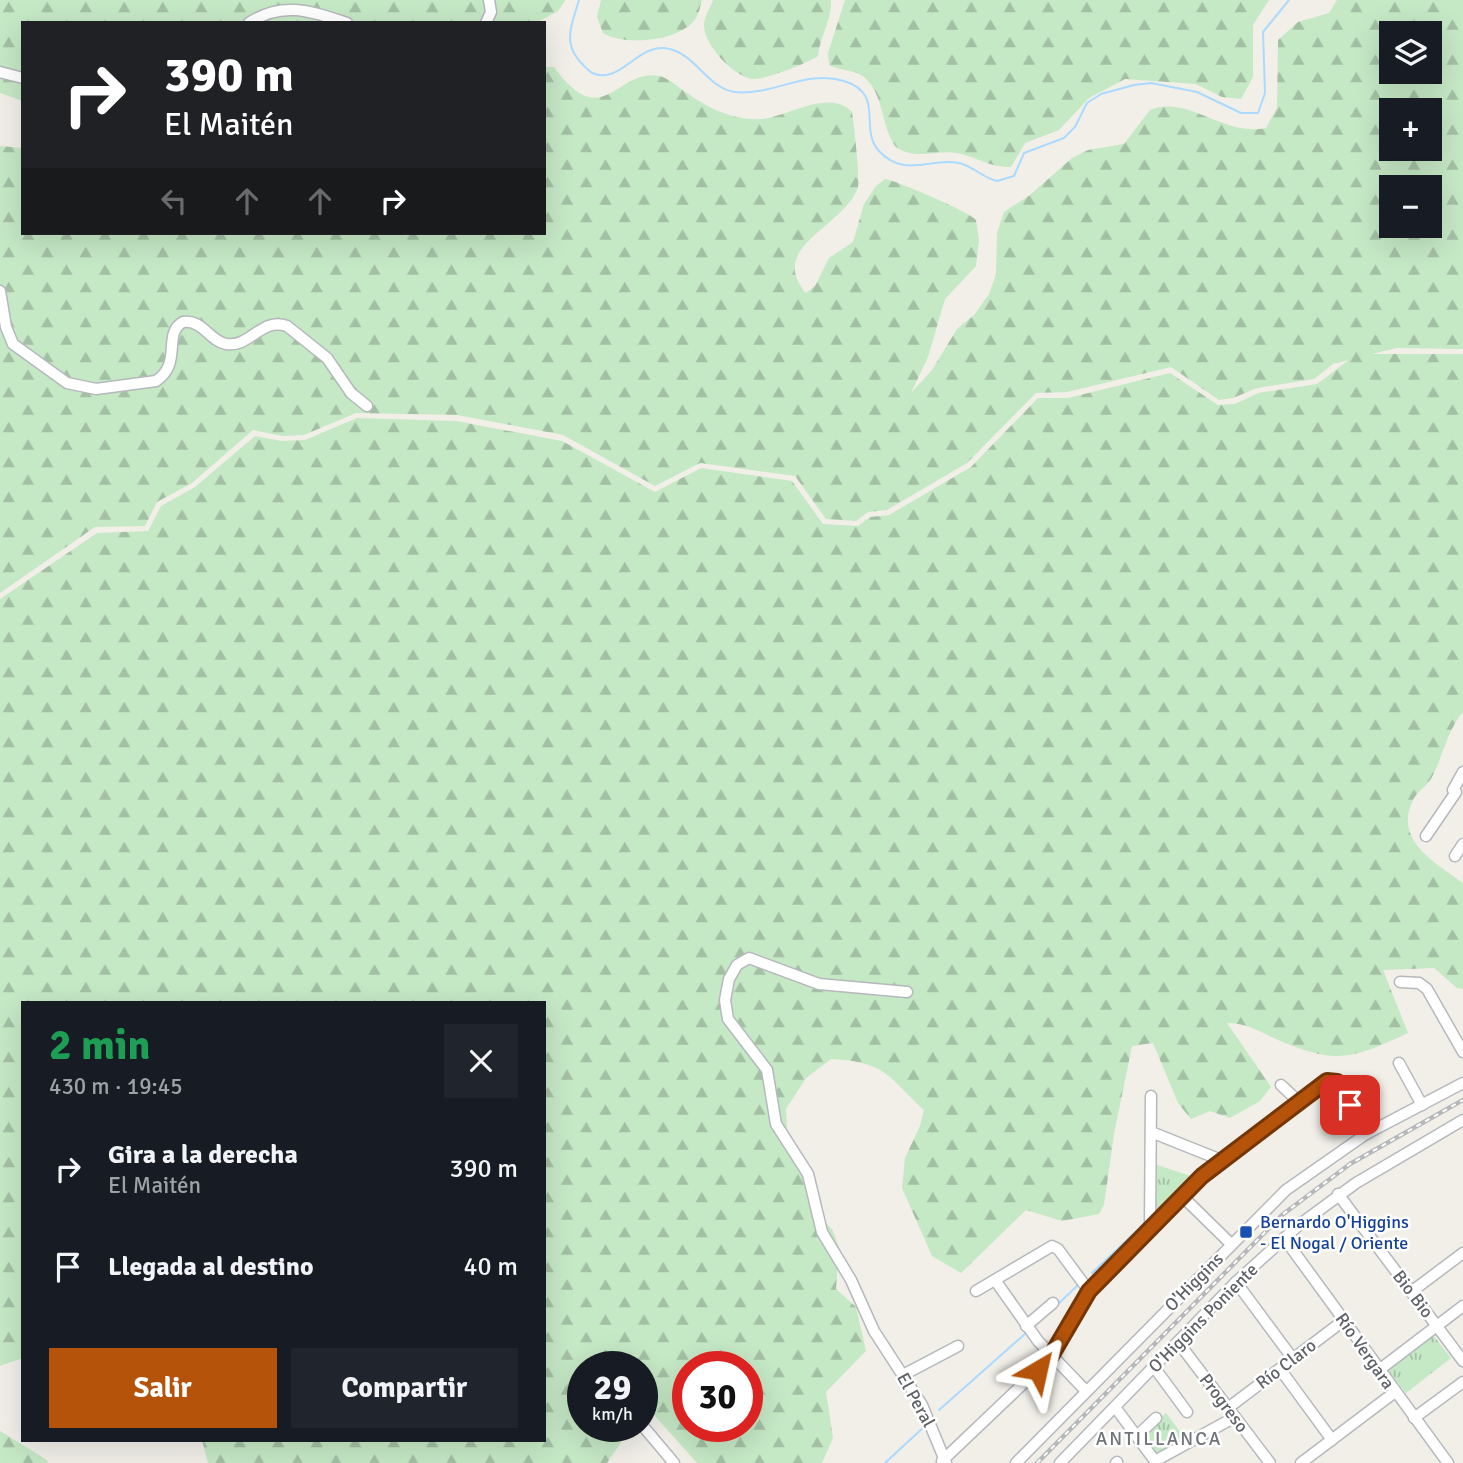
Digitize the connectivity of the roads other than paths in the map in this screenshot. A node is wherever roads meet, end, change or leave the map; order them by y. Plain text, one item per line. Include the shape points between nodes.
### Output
1 (489, 0) edge
2 (254, 21) edge
3 (341, 21) edge
4 (487, 21) edge
5 (0, 72) edge
6 (21, 77) edge
7 (0, 291) edge
8 (367, 406) dead end
9 (1463, 772) edge
10 (1455, 791) edge
11 (1426, 836) dead end
12 (1463, 844) edge
13 (1455, 856) dead end
14 (1400, 982) dead end
15 (907, 992) dead end
16 (1463, 1052) edge
17 (1399, 1063) dead end
18 (1463, 1083) edge
19 (1282, 1085) dead end
20 (1151, 1096) dead end
21 (1299, 1102) junction
22 (1422, 1105) junction
23 (1463, 1120) edge
24 (1151, 1132) junction
25 (1366, 1134) junction
26 (1221, 1160) junction
27 (1338, 1194) junction
28 (1182, 1196) junction
29 (1150, 1228) junction
30 (1284, 1238) junction
31 (1231, 1244) junction
32 (1463, 1253) edge
33 (995, 1280) junction
34 (1236, 1282) junction
35 (976, 1291) dead end
36 (1089, 1291) junction
37 (1411, 1292) junction
38 (1054, 1303) dead end
39 (1463, 1306) edge
40 (1343, 1321) junction
41 (1026, 1326) junction
42 (1437, 1326) junction
43 (1178, 1342) junction
44 (958, 1346) dead end
45 (1051, 1356) junction
46 (1293, 1359) junction
47 (1463, 1361) edge
48 (1154, 1367) junction
49 (1280, 1369) junction
50 (1378, 1370) junction
51 (903, 1375) junction
52 (1463, 1382) edge
53 (1086, 1391) junction
54 (1395, 1392) junction
55 (1115, 1408) junction
56 (1187, 1412) dead end
57 (1232, 1412) junction
58 (1156, 1418) dead end
59 (1414, 1418) junction
60 (1137, 1436) junction
61 (1332, 1440) junction
62 (656, 1442) edge
63 (943, 1462) edge
64 (674, 1463) edge
65 (1016, 1463) edge
66 (1060, 1463) edge
67 (1270, 1463) edge
68 (1301, 1463) edge
69 (1448, 1463) edge

1 - 4 street
2 - 3 street via 302,8
5 - 6 street
7 - 8 street via 13,344 78,387 156,381 171,364 173,332 183,322 200,325 218,341 230,344 251,337 266,325 279,324 327,358 351,393
9 - 10 street
10 - 11 street
12 - 13 street
14 - 16 street via 1425,986
15 - 51 street, El Peral via 819,984 749,958 734,968 725,993 731,1025 769,1075 776,1124 808,1174 825,1237
17 - 22 street
18 - 22 street, O'Higgins
19 - 21 street
20 - 24 street
21 - 25 street via 1334,1080
21 - 26 street
22 - 25 street, O'Higgins
23 - 27 street, O'Higgins Poniente
24 - 26 street
24 - 29 street
25 - 31 street, O'Higgins via 1296,1181
26 - 28 street
27 - 30 street, O'Higgins Poniente
27 - 37 street, Bio Bio
28 - 29 street
28 - 31 street
29 - 36 street
30 - 34 street, O'Higgins Poniente
30 - 40 street, Río Vergara
31 - 53 street, O'Higgins
32 - 37 street
33 - 35 street
33 - 36 street via 1055,1246
33 - 41 street
34 - 43 street, O'Higgins Poniente
34 - 46 street
36 - 45 street
37 - 42 street, Bio Bio
38 - 41 street
39 - 42 street
40 - 46 street, Río Claro
40 - 50 street, Río Vergara
41 - 45 street
42 - 47 street, Bio Bio
42 - 50 street
43 - 48 street, O'Higgins Poniente
43 - 57 street, Progreso
44 - 51 street
45 - 53 street
45 - 63 street
46 - 49 street, Río Claro
48 - 55 street, O'Higgins Poniente
48 - 56 street
49 - 57 street, Río Claro
49 - 61 street
50 - 54 street, Río Vergara
51 - 63 street, El Peral via 925,1409
52 - 59 street
53 - 65 street, O'Higgins
54 - 59 street, Río Vergara
54 - 61 street
55 - 60 street
55 - 66 street, O'Higgins Poniente
57 - 60 street, Río Claro via 1155,1461
57 - 67 street, Progreso
58 - 60 street
59 - 69 street, Río Vergara
61 - 68 street
62 - 64 street

